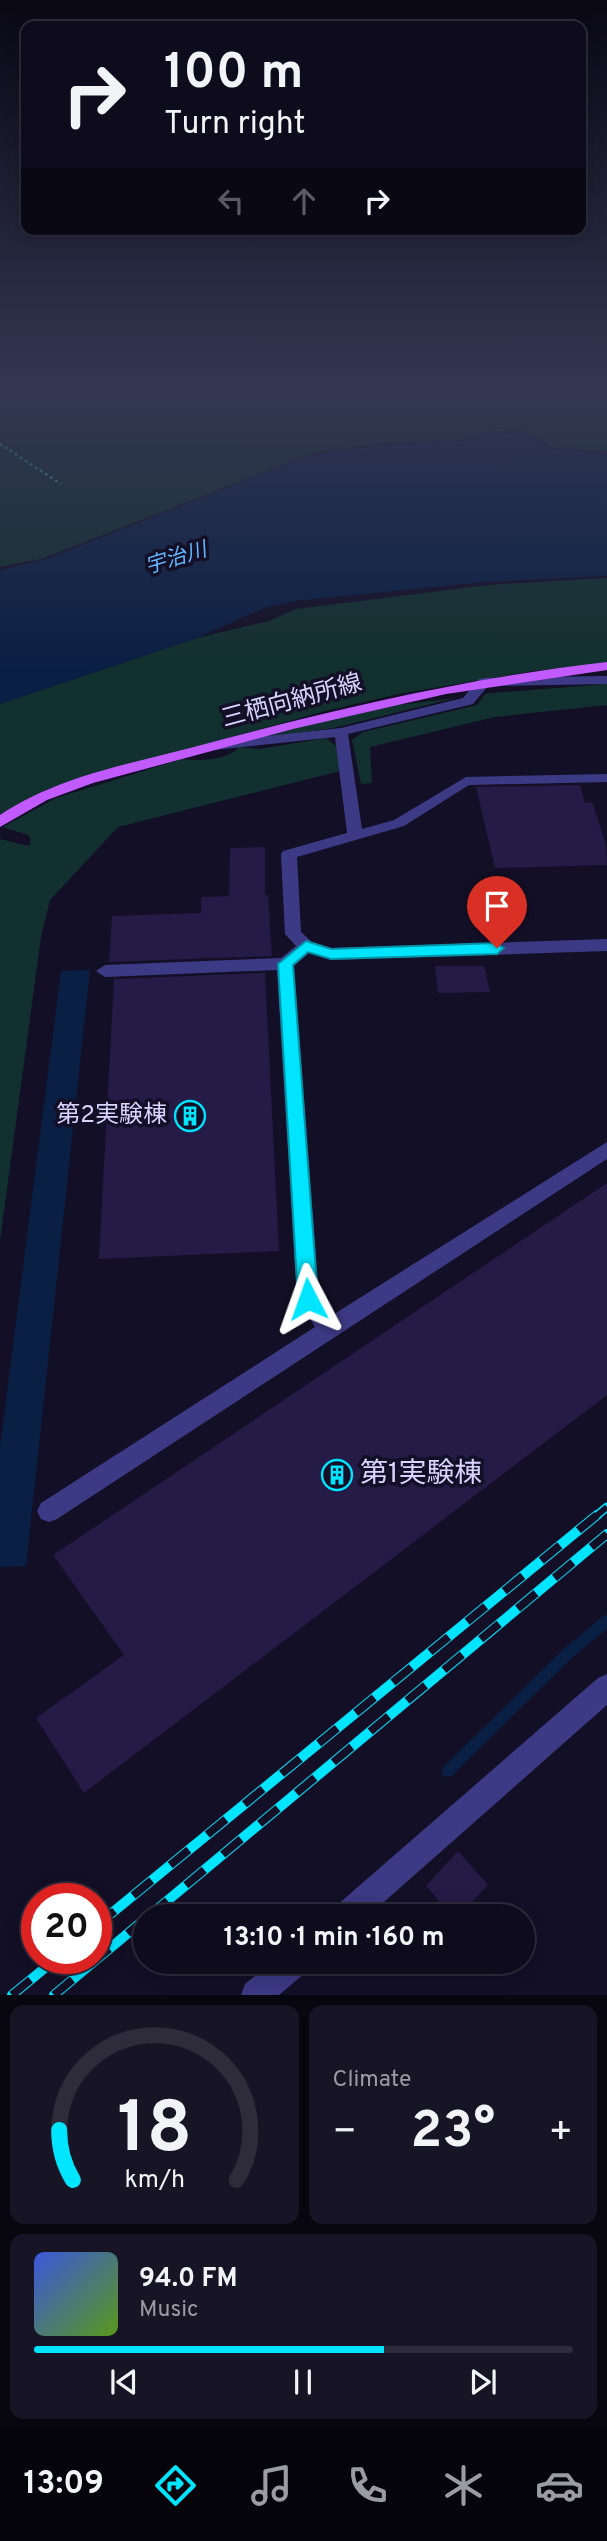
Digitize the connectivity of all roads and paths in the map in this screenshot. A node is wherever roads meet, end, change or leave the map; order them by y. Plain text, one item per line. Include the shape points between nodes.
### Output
1 (607, 666) edge
2 (607, 680) edge
3 (484, 682) junction
4 (341, 732) junction
5 (210, 747) junction
6 (607, 778) edge
7 (0, 822) edge
8 (355, 837) junction
9 (607, 945) edge
10 (306, 946) junction
11 (285, 964) junction
12 (105, 971) dead end
13 (607, 1149) edge
14 (328, 1329) junction
15 (49, 1511) dead end
16 (607, 1687) edge
17 (360, 1904) edge
18 (280, 1974) edge
19 (256, 1995) edge

1 - 3 main road, 三栖向納所線
2 - 3 street
3 - 4 street via 468,701
3 - 5 main road, 三栖向納所線 via 338,711
4 - 5 street
4 - 8 street
5 - 7 main road, 三栖向納所線 via 58,791
6 - 8 street via 466,781 399,823
8 - 10 street via 289,854 293,934
9 - 10 street via 331,954
10 - 11 street
11 - 12 street
11 - 14 street via 308,1299
13 - 14 street
14 - 15 street
16 - 17 street
18 - 19 street

